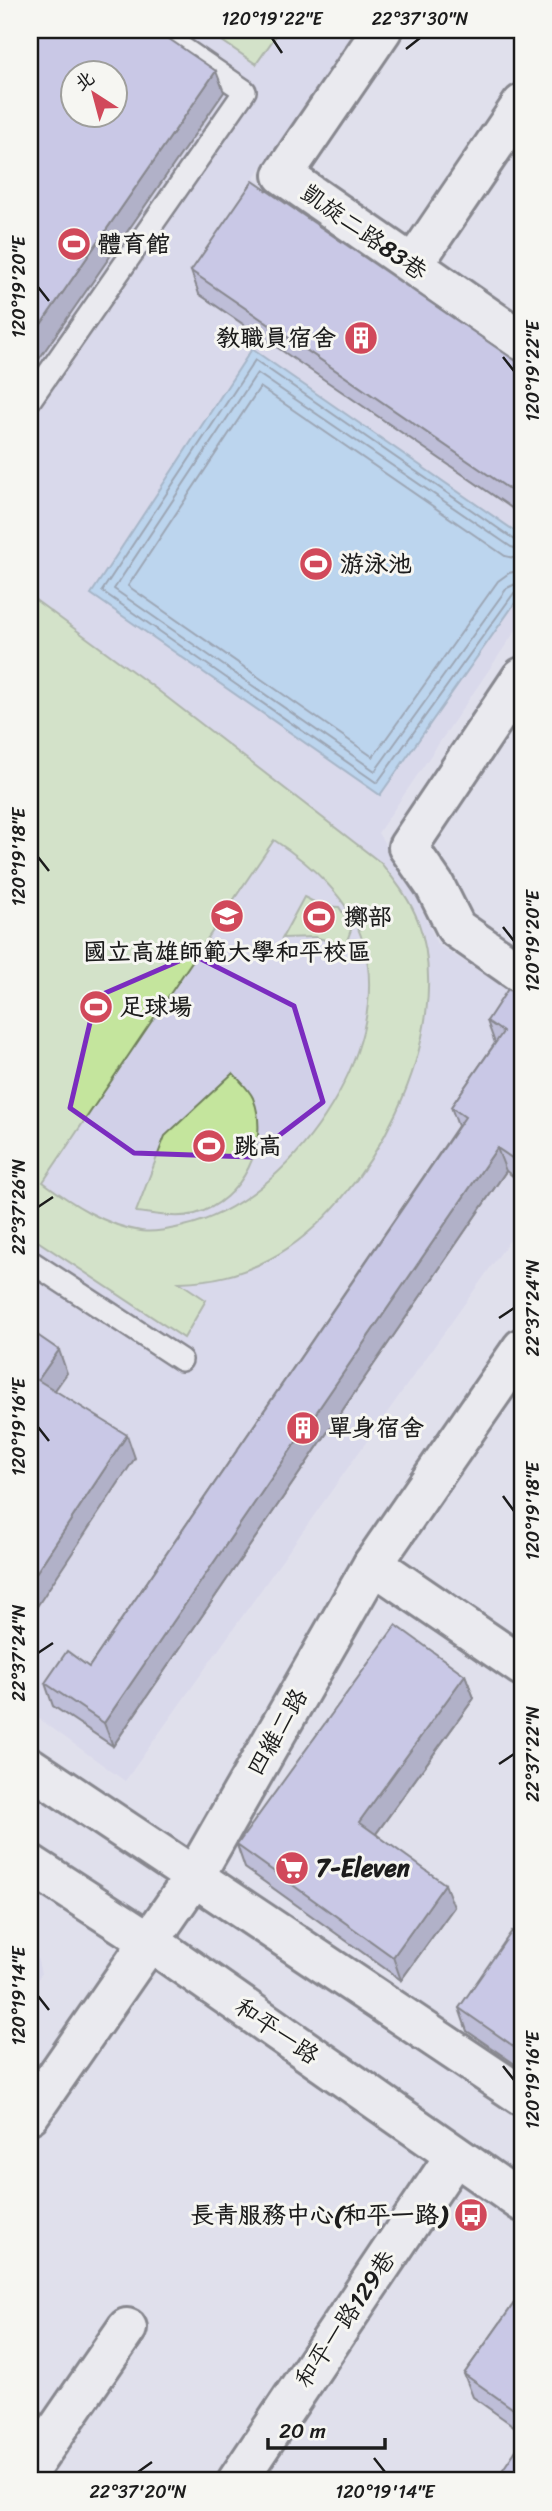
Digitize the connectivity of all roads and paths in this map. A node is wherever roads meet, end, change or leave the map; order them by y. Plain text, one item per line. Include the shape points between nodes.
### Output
1 (156, 30) edge
2 (382, 30) edge
3 (522, 104) edge
4 (413, 265) junction
5 (522, 341) edge
6 (30, 400) edge
7 (522, 677) edge
8 (522, 974) edge
9 (30, 1261) edge
10 (522, 1348) edge
11 (181, 1360) dead end
12 (373, 1564) junction
13 (522, 1666) edge
14 (30, 1766) edge
15 (30, 1864) edge
16 (194, 1877) junction
17 (152, 1943) junction
18 (522, 2096) edge
19 (30, 2114) edge
20 (454, 2157) junction
21 (522, 2202) edge
22 (127, 2328) dead end
23 (30, 2469) edge
24 (237, 2481) edge

1 - 6 lane via 245,91
2 - 4 street, 凱旋二路83巷 via 283,175
3 - 4 street
4 - 5 street, 凱旋二路83巷
7 - 8 street via 408,847 456,928
9 - 11 lane
10 - 12 street, 四維二路
12 - 13 street
12 - 16 street, 四維二路
14 - 16 street
15 - 17 street, 和平一路
16 - 17 street, 四維二路
16 - 18 street
17 - 19 street, 四維二路
17 - 20 street, 和平一路
20 - 21 street, 和平一路
20 - 24 street, 和平一路129巷
22 - 23 street

